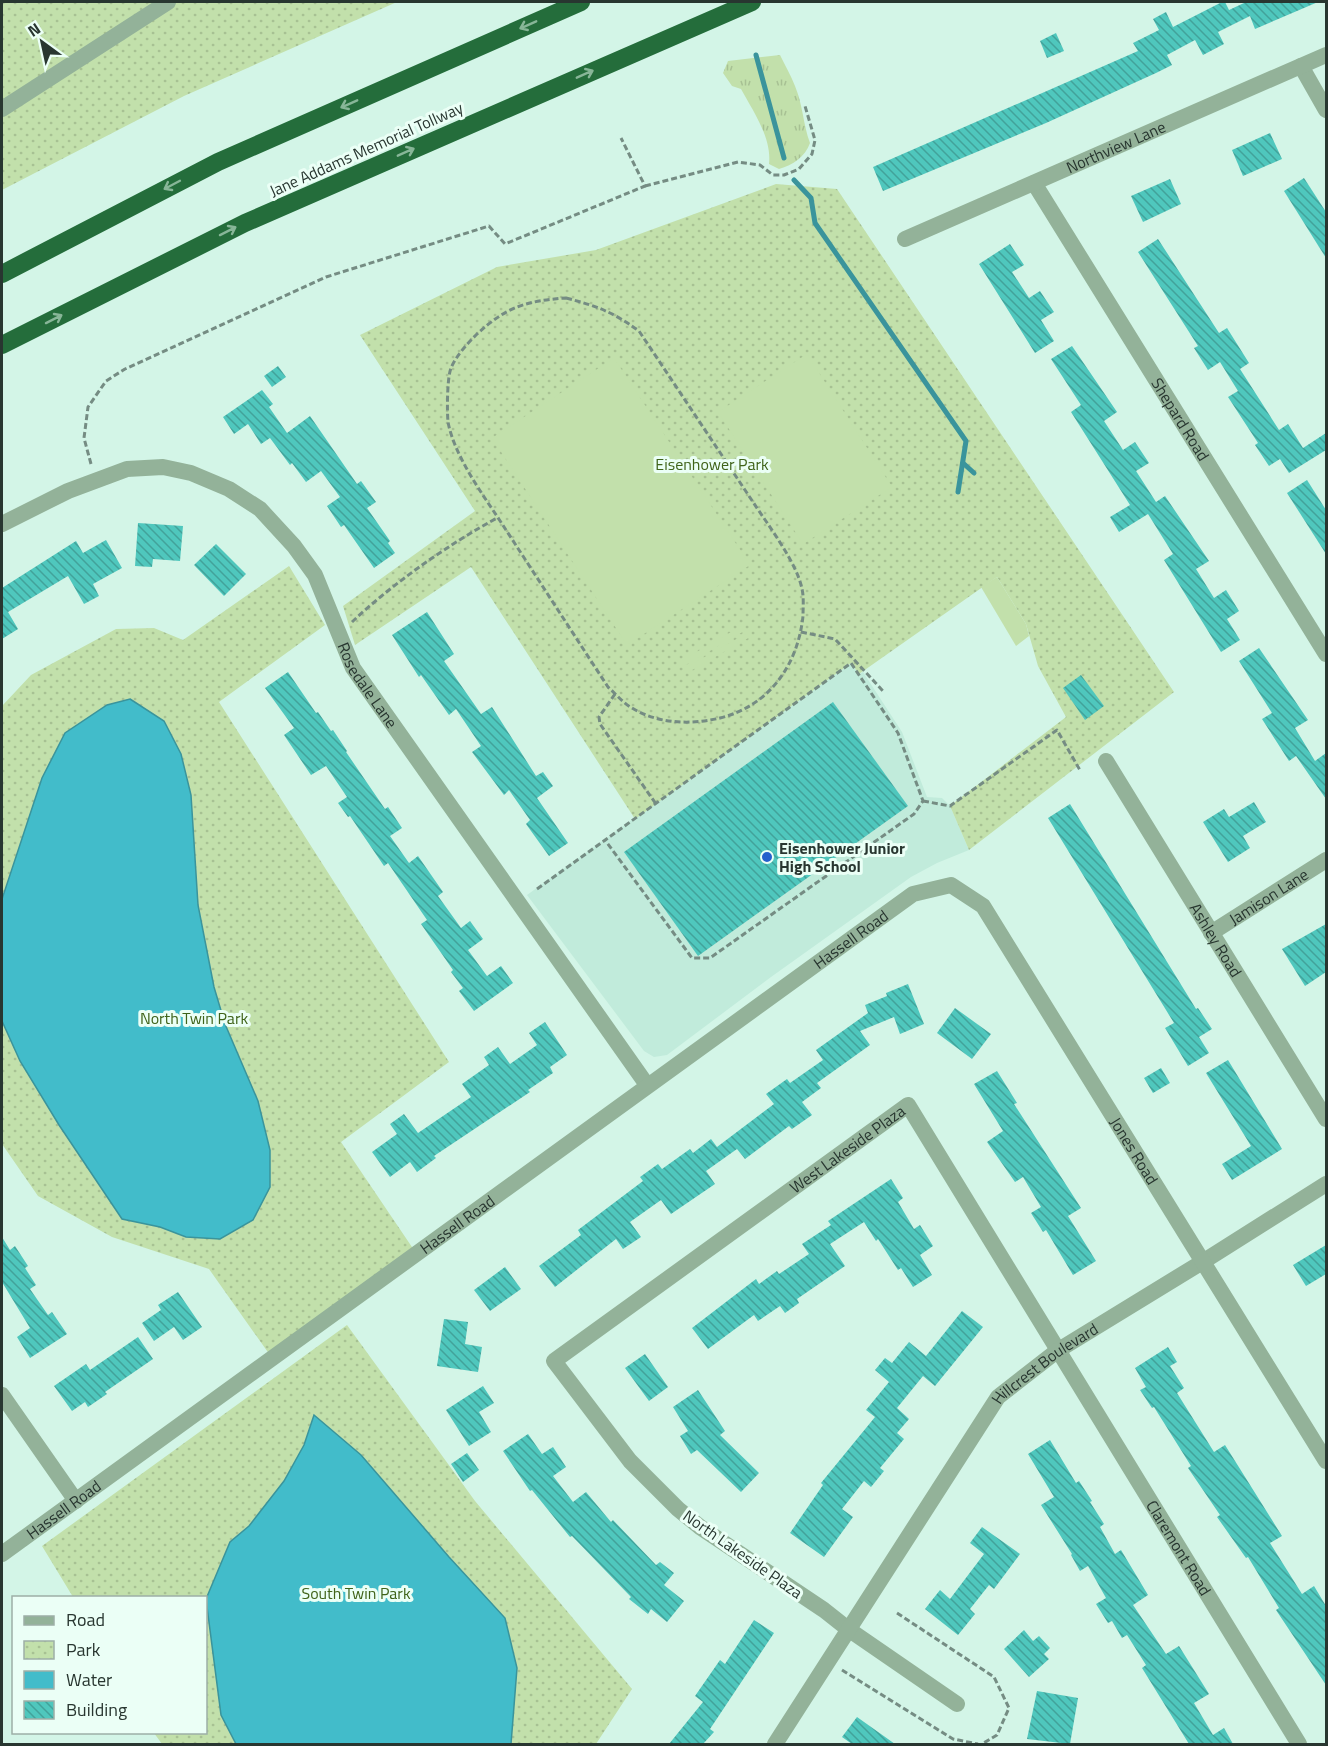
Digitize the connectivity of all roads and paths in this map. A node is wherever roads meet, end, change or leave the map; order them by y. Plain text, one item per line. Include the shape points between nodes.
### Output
1 (168, 2) edge
2 (581, 2) edge
3 (752, 2) edge
4 (1326, 55) edge
5 (1301, 66) junction
6 (805, 106) dead end
7 (2, 109) edge
8 (1326, 110) edge
9 (621, 138) dead end
10 (1034, 183) junction
11 (645, 186) junction
12 (905, 239) dead end
13 (2, 274) edge
14 (2, 345) edge
15 (95, 481) junction
16 (498, 517) junction
17 (2, 524) edge
18 (801, 632) junction
19 (339, 633) junction
20 (1326, 654) edge
21 (852, 661) junction
22 (883, 691) dead end
23 (615, 693) junction
24 (1106, 760) dead end
25 (1081, 771) dead end
26 (923, 801) junction
27 (656, 804) junction
28 (606, 840) junction
29 (1326, 861) edge
30 (537, 889) dead end
31 (913, 894) joint
32 (1211, 933) junction
33 (647, 1085) junction
34 (1326, 1119) edge
35 (1326, 1184) edge
36 (1204, 1261) junction
37 (1058, 1351) junction
38 (554, 1361) joint
39 (2, 1395) edge
40 (1326, 1461) edge
41 (75, 1501) junction
42 (2, 1554) edge
43 (897, 1613) dead end
44 (848, 1629) junction
45 (828, 1661) junction
46 (957, 1704) dead end
47 (775, 1744) edge
48 (980, 1744) edge
49 (1299, 1744) edge

1 - 7 street
2 -> 13 highway via 218,162
14 -> 3 highway, Jane Addams Memorial Tollway via 245,223
4 - 5 street, Northview Lane
5 - 8 street
5 - 10 street, Northview Lane
6 - 11 path via 815,140 812,154 799,169 772,175 760,165 738,162
9 - 11 path
10 - 12 street, Northview Lane
10 - 20 street, Shepard Road
11 - 15 path via 505,243 489,226 326,277 125,369 106,381 88,408 84,438
15 - 17 street, Rosedale Lane via 68,490
15 - 19 street, Rosedale Lane via 127,469 163,467 191,473 230,489 260,509 294,546 315,575
16 - 18 path via 467,468 448,422 451,368 496,317 514,308 535,300 566,298 593,305 617,315 639,331 779,542 802,588
16 - 19 path via 373,601
16 - 23 path
18 - 21 path via 835,639
18 - 23 path via 797,649 774,687 758,702 732,715 699,723 652,719
19 - 33 street, Rosedale Lane via 353,668
21 - 22 path
21 - 26 path via 898,733
21 - 27 path
23 - 27 path via 599,717 600,724
24 - 32 street, Ashley Road
25 - 26 path via 1057,730 950,806
26 - 28 path via 914,814 710,958 692,958
27 - 28 path
28 - 30 path
29 - 32 street, Jamison Lane
31 - 33 street, Hassell Road
31 - 36 street, Jones Road via 951,885 983,906
32 - 34 street, Ashley Road
33 - 41 street, Hassell Road
35 - 36 street, Hillcrest Boulevard
36 - 37 street, Hillcrest Boulevard
36 - 40 street, Jones Road
37 - 38 street, West Lakeside Plaza via 908,1105
37 - 44 street, Hillcrest Boulevard via 998,1396
37 - 49 street, Claremont Road
38 - 44 street, North Lakeside Plaza via 630,1461 678,1509
39 - 41 street
41 - 42 street, Hassell Road
43 - 48 path via 994,1677 1009,1708 997,1736
44 - 45 street, Hillcrest Boulevard
44 - 46 street
45 - 47 street, Hillcrest Boulevard
45 - 48 path via 953,1739

